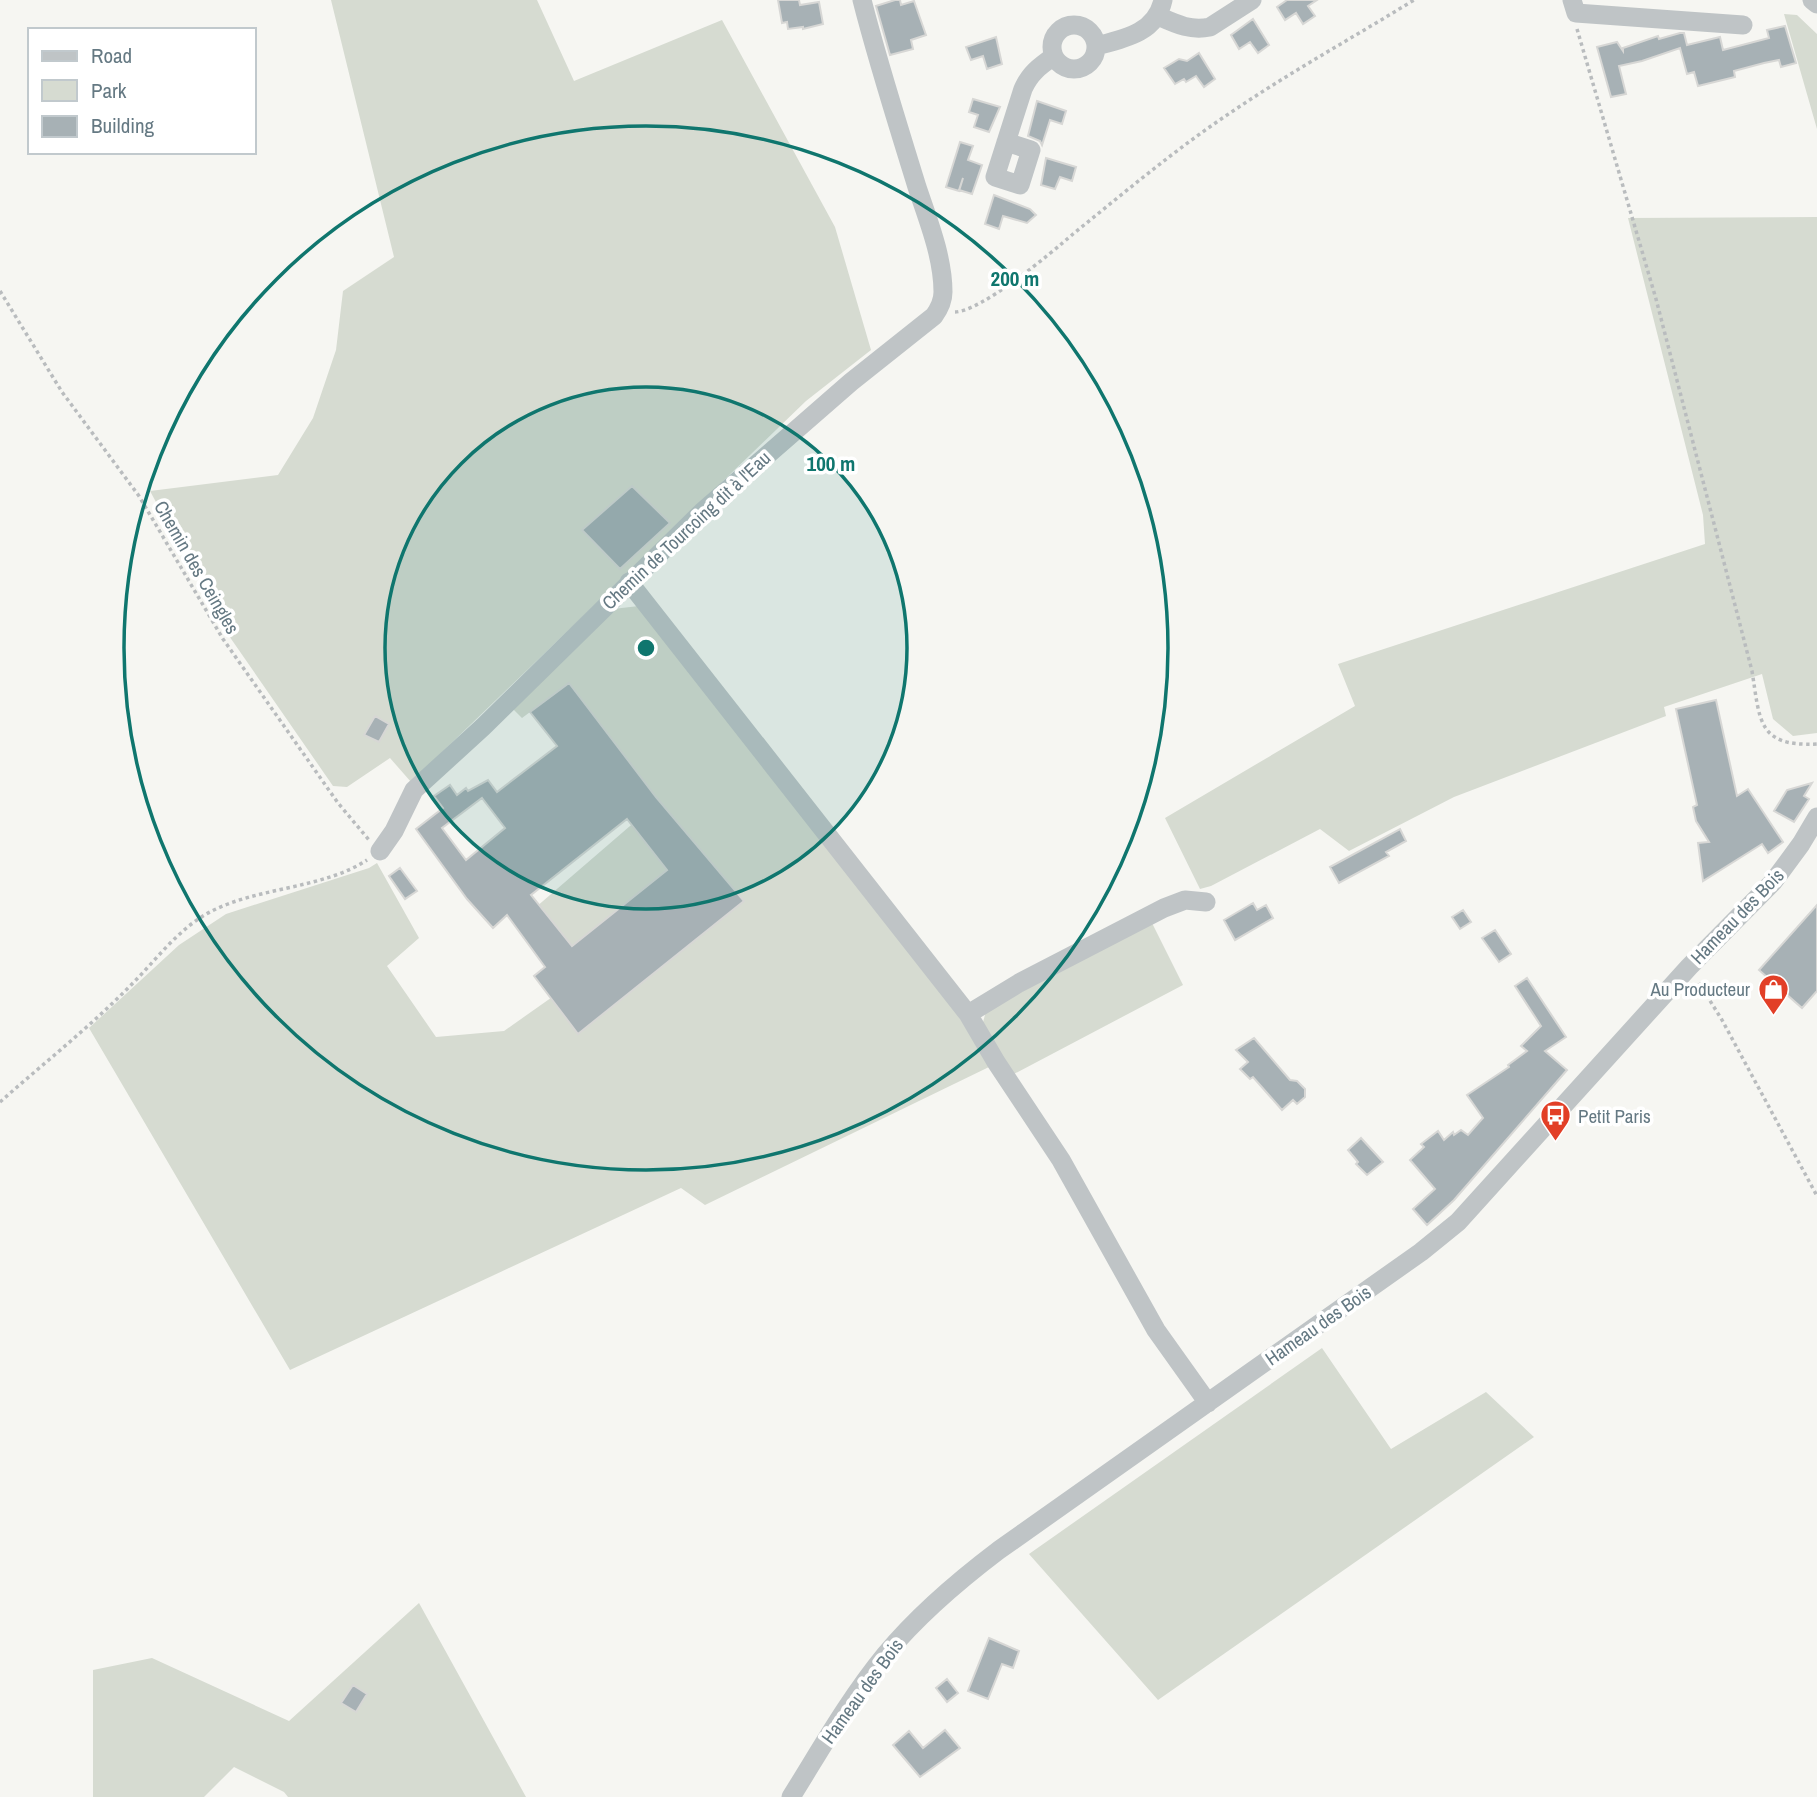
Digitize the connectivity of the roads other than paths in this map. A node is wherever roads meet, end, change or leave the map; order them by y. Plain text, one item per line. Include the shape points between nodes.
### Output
1 (863, 0) edge
2 (1252, 0) edge
3 (1812, 0) edge
4 (1817, 4) edge
5 (1574, 7) edge
6 (1160, 8) edge
7 (1743, 25) dead end
8 (1096, 46) junction
9 (1054, 56) junction
10 (1006, 142) dead end
11 (629, 582) junction
12 (1817, 817) edge
13 (380, 851) road end
14 (1206, 902) dead end
15 (968, 1014) junction
16 (1208, 1403) junction
17 (791, 1797) edge

1 - 11 street, Chemin de Tourcoing dit à l'Eau via 932,235 942,276 940,307 771,450
2 - 6 street via 1203,29 1188,29
3 - 4 street
5 - 7 street
6 - 8 street via 1132,37
8 - 9 street via 1093,58 1079,68 1068,68
8 - 9 street via 1090,31 1071,24 1054,36
9 - 10 street via 1027,80
11 - 13 street, Chemin de Tourcoing dit à l'Eau via 414,790
11 - 15 street
12 - 16 street, Hameau des Bois via 1773,882 1689,967 1458,1222
14 - 15 street via 1185,900 1164,908
15 - 16 street via 1068,1171 1150,1321
16 - 17 street, Hameau des Bois via 948,1591 865,1680

